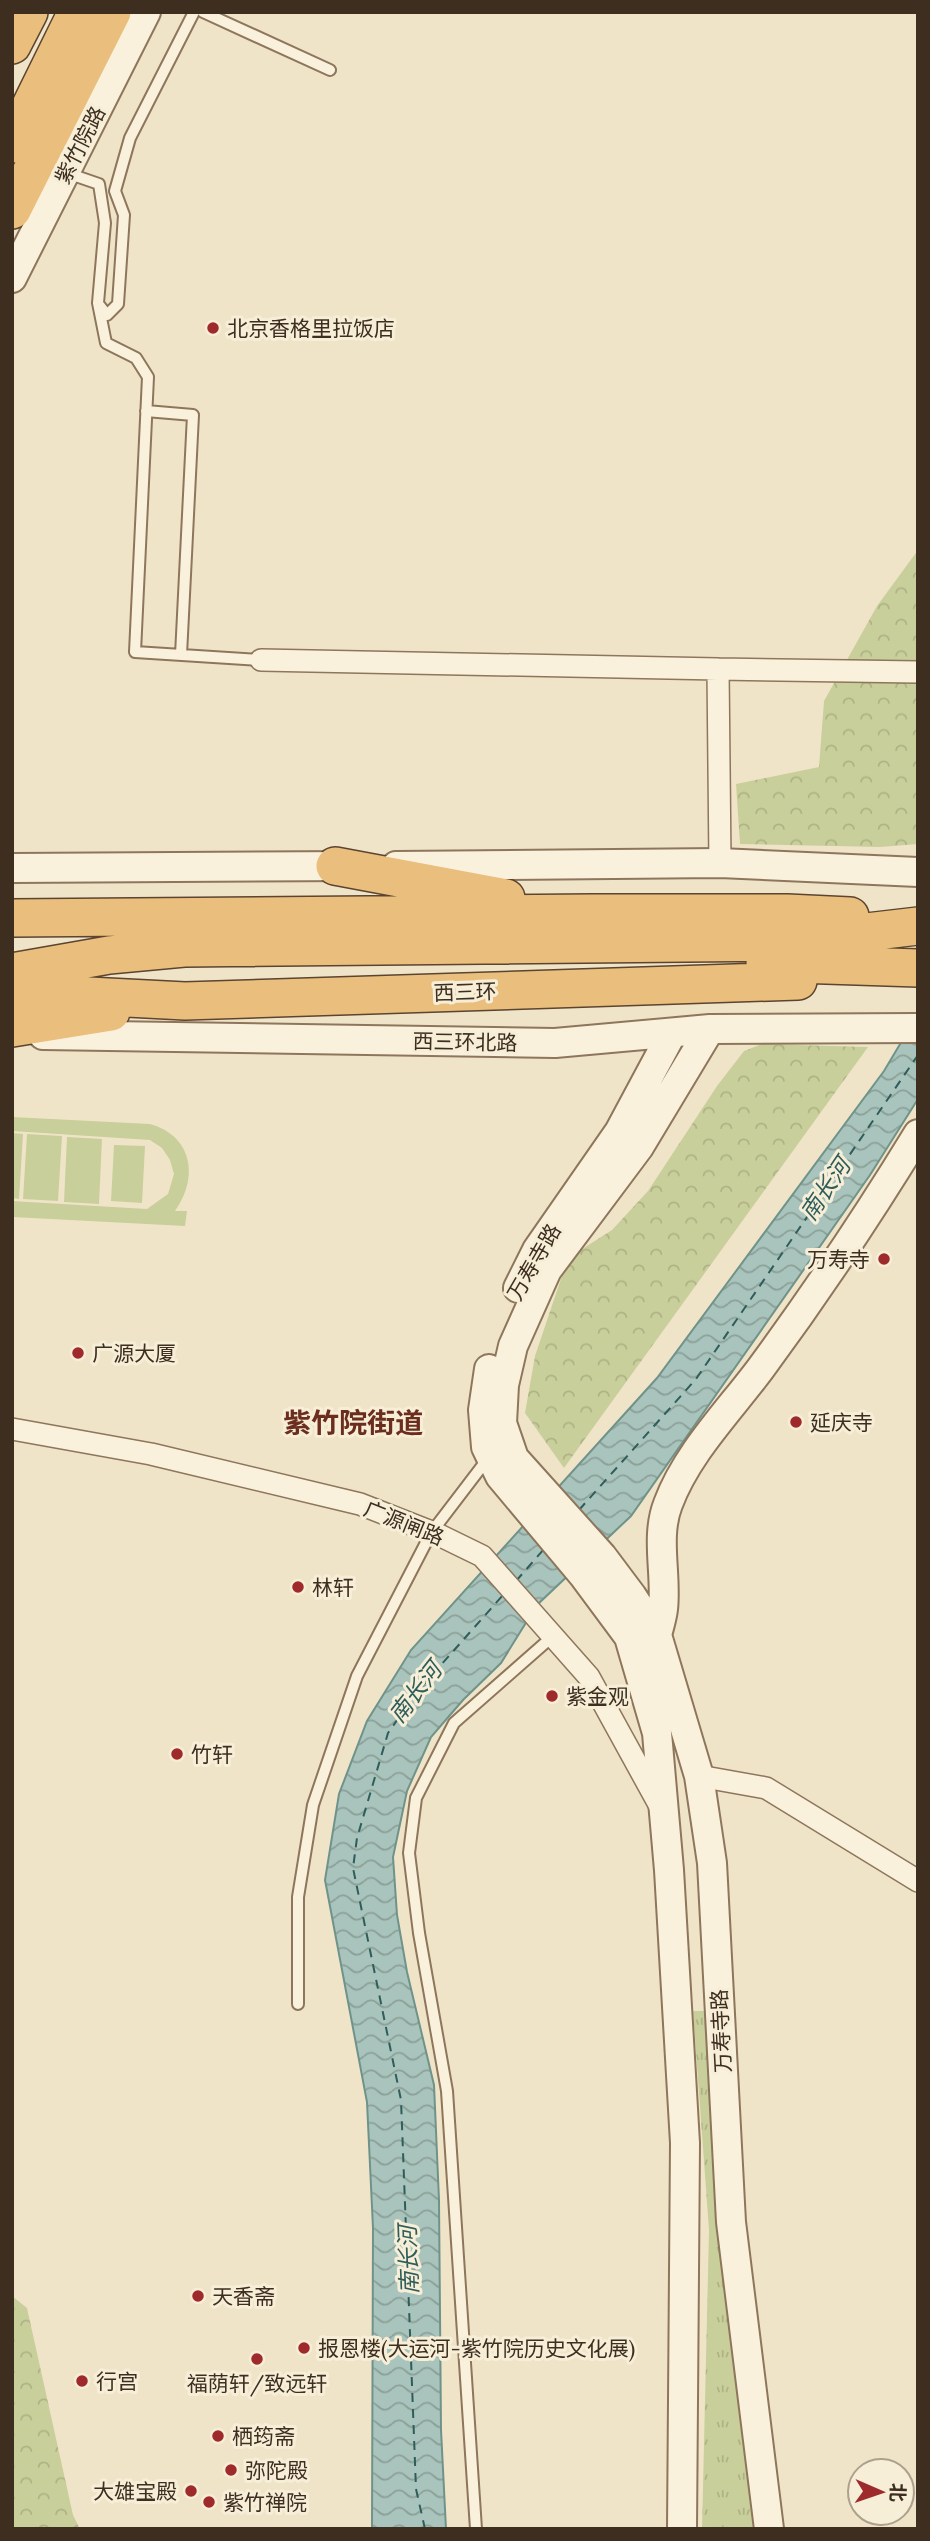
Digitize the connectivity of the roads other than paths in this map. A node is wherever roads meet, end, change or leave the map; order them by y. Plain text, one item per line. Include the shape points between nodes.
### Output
1 (58, 12) edge
2 (78, 12) edge
3 (112, 12) edge
4 (137, 12) edge
5 (146, 12) edge
6 (194, 12) edge
7 (204, 12) edge
8 (330, 70) dead end
9 (69, 96) junction
10 (12, 104) edge
11 (12, 144) edge
12 (67, 173) junction
13 (99, 184) junction
14 (115, 191) junction
15 (12, 210) edge
16 (12, 278) edge
17 (98, 303) junction
18 (146, 411) junction
19 (181, 655) junction
20 (261, 660) joint
21 (718, 669) junction
22 (918, 672) edge
23 (720, 863) junction
24 (335, 866) junction
25 (12, 868) edge
26 (918, 872) edge
27 (593, 914) junction
28 (12, 918) edge
29 (918, 920) edge
30 (918, 926) edge
31 (184, 956) junction
32 (918, 969) edge
33 (12, 972) edge
34 (12, 991) edge
35 (186, 1001) junction
36 (12, 1028) edge
37 (918, 1028) edge
38 (710, 1029) junction
39 (672, 1033) junction
40 (12, 1035) edge
41 (918, 1134) edge
42 (12, 1429) edge
43 (490, 1455) junction
44 (533, 1497) junction
45 (431, 1533) junction
46 (592, 1565) junction
47 (552, 1635) junction
48 (657, 1635) junction
49 (699, 1776) junction
50 (664, 1815) junction
51 (918, 1881) edge
52 (298, 2004) dead end
53 (476, 2529) edge
54 (682, 2529) edge
55 (769, 2529) edge

1 - 10 highway
2 - 11 highway
3 - 9 highway, 紫竹院路
4 - 9 highway
5 - 12 street, 紫竹院路
6 - 14 lane via 130,138
7 - 8 lane
9 - 15 highway, 紫竹院路
12 - 13 lane
12 - 16 street, 紫竹院路
13 - 14 lane
13 - 17 lane via 106,223
14 - 17 lane via 124,215 118,304 107,315
17 - 18 lane via 106,342 136,358 148,377
18 - 19 lane via 135,652
18 - 19 lane via 193,415
19 - 20 lane
20 - 21 street
21 - 22 street
21 - 23 street
23 - 24 street
23 - 26 street
24 - 25 street
24 - 27 highway
27 - 28 highway
27 - 29 highway via 787,913
30 - 31 highway via 781,942
31 - 32 highway via 780,963
31 - 33 highway via 109,955
31 - 34 highway
32 - 35 highway, 西三环 via 781,982
34 - 35 highway, 西三环
35 - 36 highway
37 - 38 street, 西三环北路
38 - 39 street, 西三环北路
38 - 44 street, 万寿寺路 via 639,1147 547,1270 513,1346 502,1423
39 - 40 street, 西三环北路 via 555,1043
39 - 43 street, 万寿寺路 via 619,1132 537,1250 505,1315 486,1381 483,1410
41 - 48 street via 861,1227 677,1484 667,1506 663,1609
42 - 45 street, 广源闸路 via 151,1454 360,1504
43 - 44 street, 万寿寺路 via 500,1476
43 - 45 lane
44 - 46 street
45 - 47 street, 广源闸路 via 482,1556
45 - 52 lane via 357,1676 313,1805 298,1897
46 - 48 street, 万寿寺路 via 632,1596
46 - 50 street, 万寿寺路 via 629,1637 657,1733
47 - 50 street, 广源闸路 via 589,1676
47 - 53 lane via 454,1723 416,1798 409,1853 447,2091
48 - 49 street, 万寿寺路
49 - 51 street via 766,1788
49 - 55 street, 万寿寺路 via 712,1863 732,2222
50 - 54 street, 万寿寺路 via 685,2143

